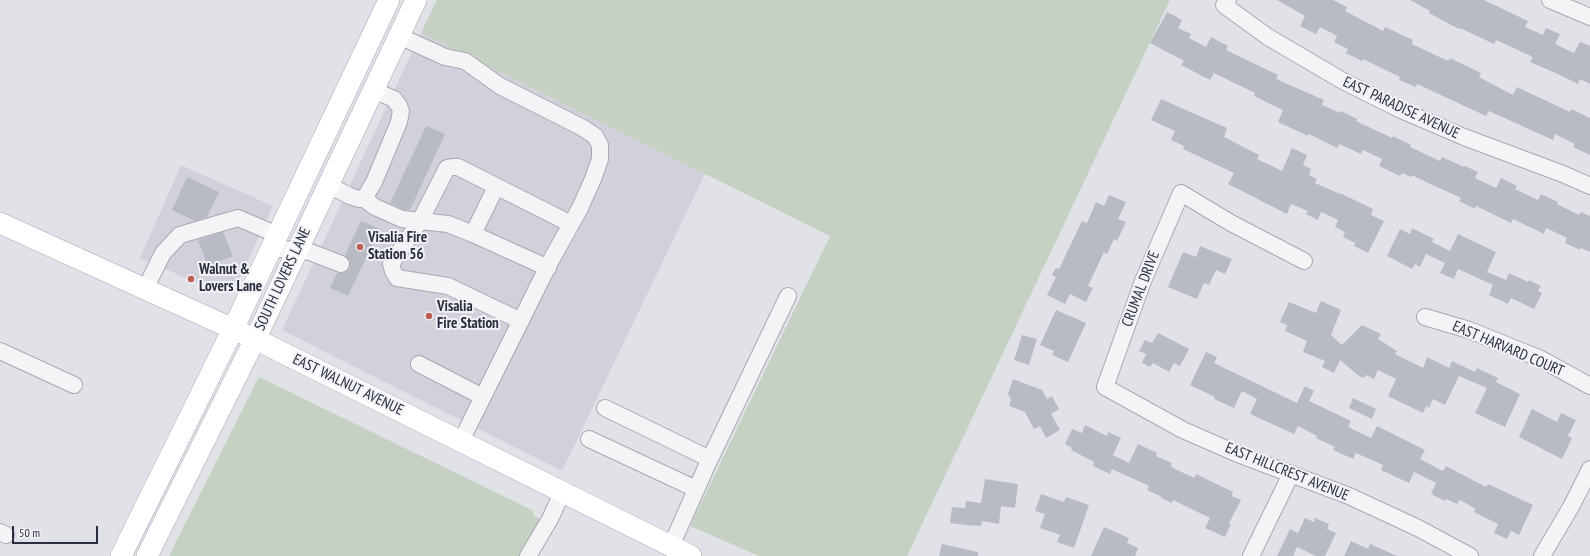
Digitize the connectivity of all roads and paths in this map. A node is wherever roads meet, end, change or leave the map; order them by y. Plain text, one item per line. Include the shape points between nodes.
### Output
1 (389, 0) edge
2 (416, 0) edge
3 (1550, 0) edge
4 (1226, 2) edge
5 (1590, 17) edge
6 (398, 36) junction
7 (373, 90) junction
8 (328, 185) junction
9 (1590, 186) edge
10 (496, 187) junction
11 (364, 198) junction
12 (420, 221) junction
13 (0, 223) edge
14 (571, 224) junction
15 (473, 234) junction
16 (275, 242) junction
17 (297, 250) junction
18 (1304, 262) dead end
19 (341, 264) dead end
20 (548, 268) junction
21 (145, 289) junction
22 (788, 296) dead end
23 (1425, 317) dead end
24 (521, 321) junction
25 (234, 329) junction
26 (255, 339) junction
27 (0, 351) edge
28 (419, 364) dead end
29 (74, 385) dead end
30 (1104, 386) joint
31 (1590, 386) edge
32 (483, 397) junction
33 (605, 408) dead end
34 (589, 439) dead end
35 (461, 441) junction
36 (710, 459) junction
37 (1590, 469) edge
38 (1291, 474) junction
39 (696, 489) junction
40 (562, 493) junction
41 (671, 546) junction
42 (121, 556) edge
43 (147, 556) edge
44 (528, 556) edge
45 (691, 556) edge
46 (1251, 556) edge
47 (1470, 556) edge
48 (1542, 556) edge

1 - 16 main road, SOUTH LOVERS LANE
2 - 6 main road, SOUTH LOVERS LANE
3 - 5 street
4 - 9 street, EAST PARADISE AVENUE via 1268,37 1343,81 1464,137
6 - 7 main road, SOUTH LOVERS LANE
6 - 14 street via 444,57 465,61 491,80 595,136 600,145 600,159
7 - 8 main road, SOUTH LOVERS LANE
7 - 11 street via 394,99 401,111 399,122 374,182
8 - 11 street via 350,196
8 - 17 main road, SOUTH LOVERS LANE
10 - 12 street via 458,168 447,168
10 - 14 street
10 - 15 street
11 - 12 street via 388,214
12 - 15 street via 448,224
12 - 24 street via 391,264 397,278 448,286
13 - 21 main road, EAST WALNUT AVENUE
14 - 20 street
15 - 20 street
16 - 17 street
16 - 21 street via 238,218 180,235 163,253
16 - 25 main road, SOUTH LOVERS LANE
17 - 19 street via 310,252
17 - 26 main road, SOUTH LOVERS LANE
18 - 30 street, CRUMAL DRIVE via 1181,194 1143,281
20 - 24 street
21 - 25 main road, EAST WALNUT AVENUE
22 - 36 street
23 - 31 street, EAST HARVARD COURT via 1469,330 1541,360
24 - 32 street
25 - 26 main road, EAST WALNUT AVENUE
25 - 42 main road, SOUTH LOVERS LANE
26 - 35 main road, EAST WALNUT AVENUE
26 - 43 main road, SOUTH LOVERS LANE
27 - 29 street
28 - 32 street
30 - 38 street, EAST HILLCREST AVENUE via 1183,430
32 - 35 street
33 - 36 street
34 - 39 street
35 - 40 main road, EAST WALNUT AVENUE
36 - 39 street
37 - 48 street
38 - 46 street
38 - 47 street, EAST HILLCREST AVENUE via 1349,496
39 - 41 street
40 - 41 main road, EAST WALNUT AVENUE
40 - 44 street
41 - 45 main road, EAST WALNUT AVENUE

